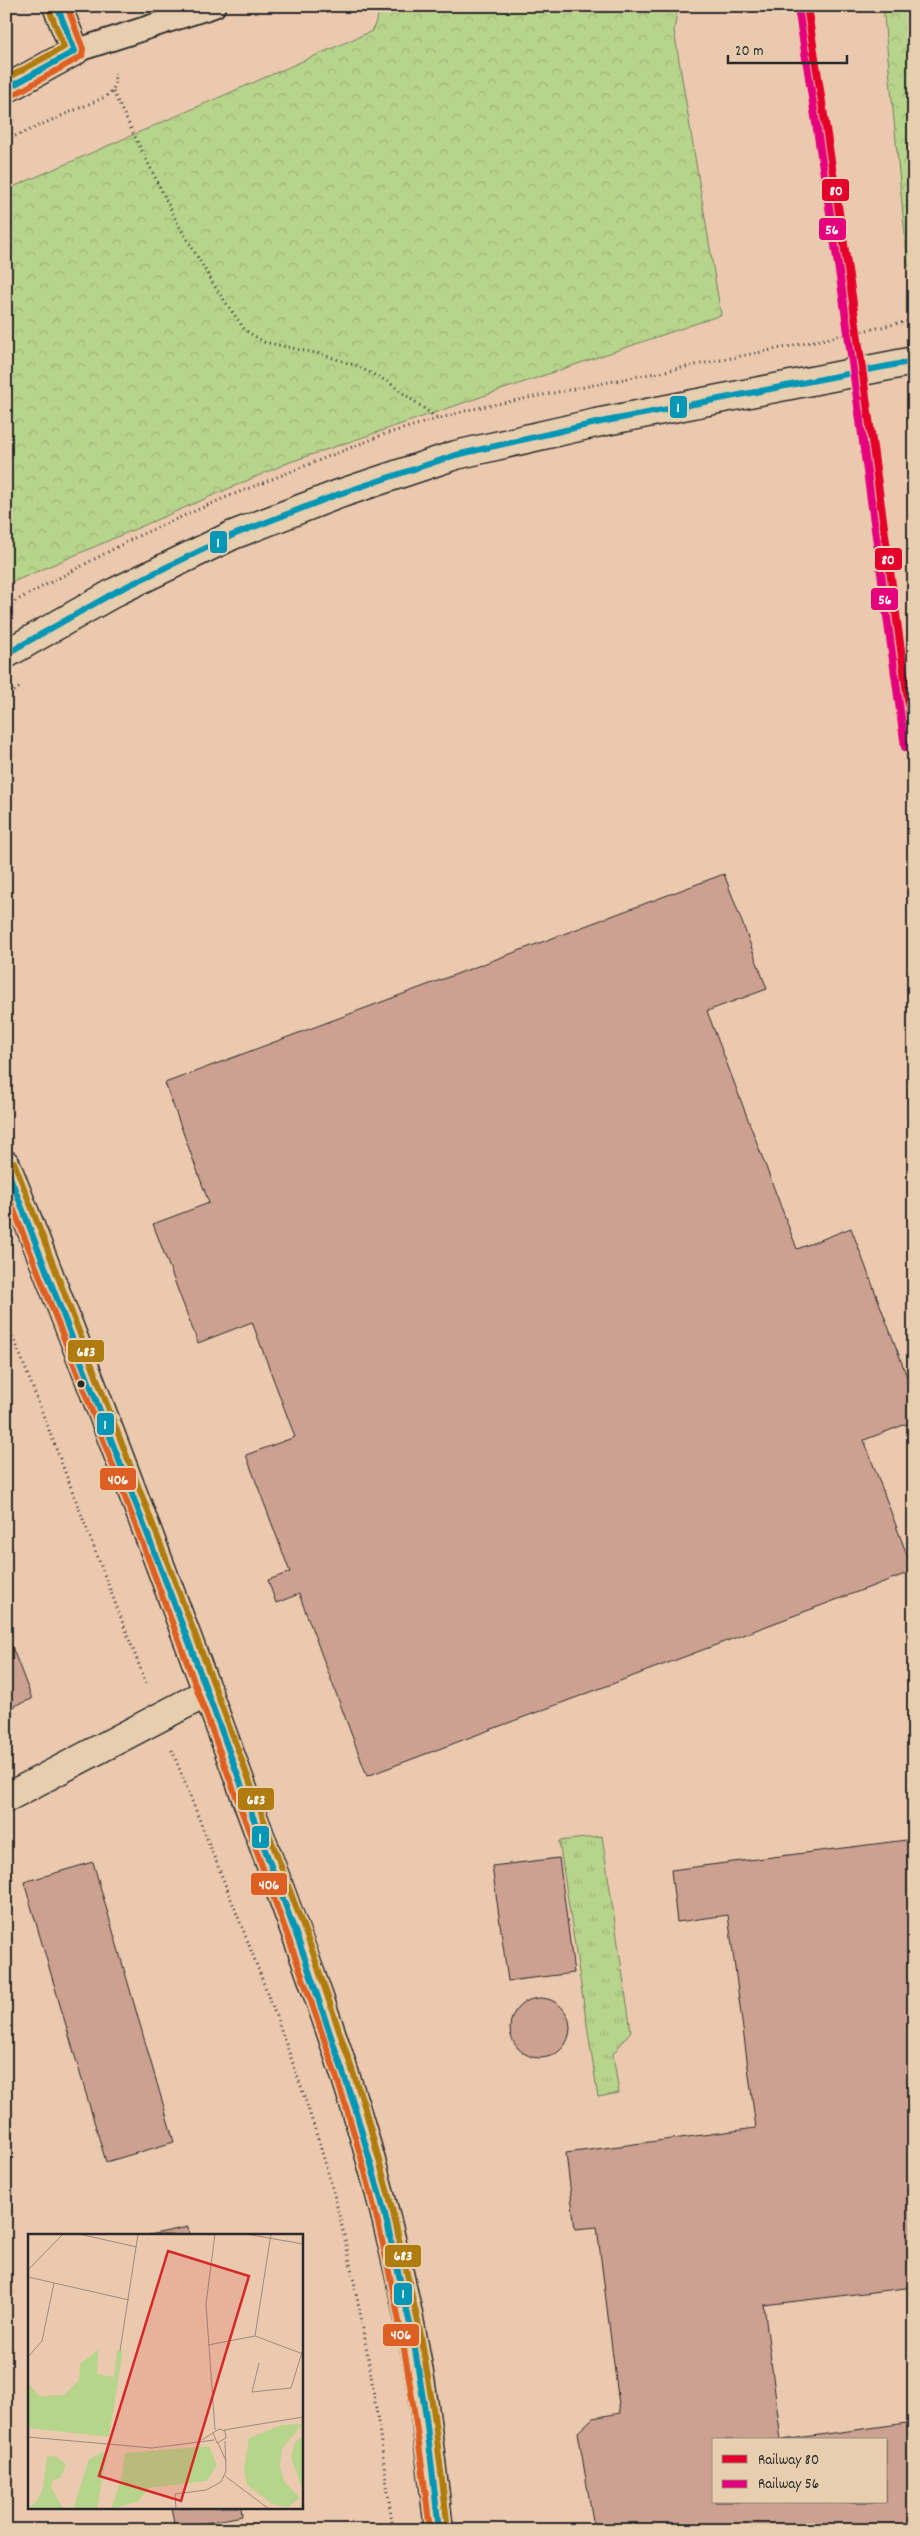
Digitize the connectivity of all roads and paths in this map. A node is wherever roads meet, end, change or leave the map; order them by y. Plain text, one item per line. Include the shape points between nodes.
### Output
1 (57, 6) edge
2 (214, 6) edge
3 (74, 51) junction
4 (6, 89) edge
5 (113, 92) dead end
6 (914, 320) edge
7 (797, 346) dead end
8 (914, 361) edge
9 (437, 419) dead end
10 (6, 654) edge
11 (22, 686) dead end
12 (6, 697) edge
13 (6, 1165) edge
14 (6, 1318) edge
15 (208, 1692) junction
16 (159, 1717) junction
17 (6, 1798) edge
18 (393, 2530) edge
19 (439, 2530) edge

1 - 3 street
2 - 3 lane
3 - 4 street
5 - 9 path via 178,224 245,330 264,342 357,366 388,382
6 - 7 path
8 - 10 street via 596,423 456,455 233,534 117,591
11 - 12 path
13 - 15 street via 120,1453
14 - 16 path
15 - 16 street
15 - 19 street via 316,1989 383,2207 420,2380
16 - 17 street
16 - 18 path via 310,2114 329,2177 350,2260 367,2349

